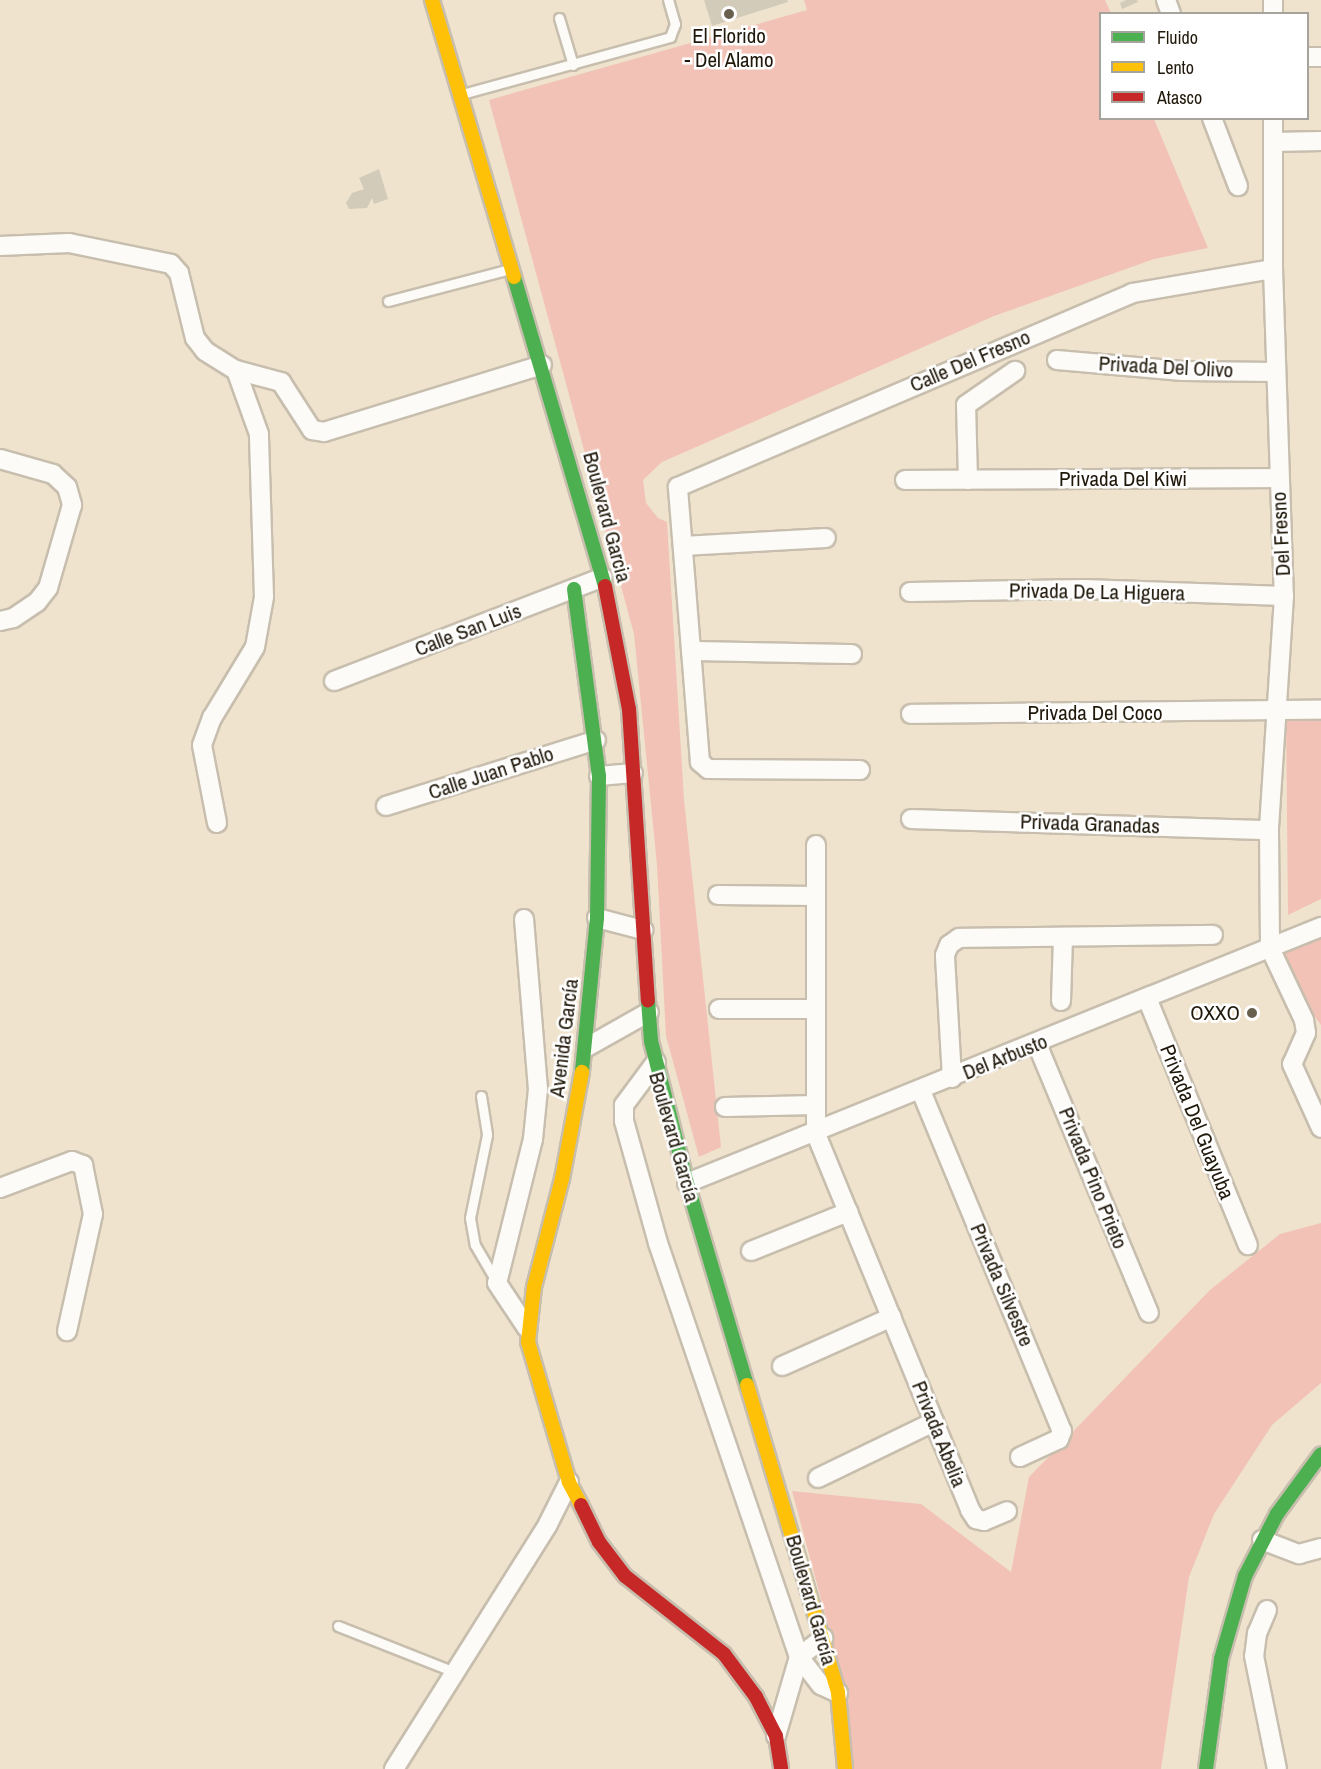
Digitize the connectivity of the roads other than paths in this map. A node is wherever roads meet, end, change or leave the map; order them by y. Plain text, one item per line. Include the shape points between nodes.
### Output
1 (432, 0) edge
2 (668, 0) edge
3 (559, 18) dead end
4 (573, 65) junction
5 (462, 94) junction
6 (1213, 120) edge
7 (1273, 120) edge
8 (1321, 141) edge
9 (1273, 142) junction
10 (1238, 186) dead end
11 (0, 246) edge
12 (514, 269) junction
13 (1273, 269) junction
14 (388, 301) dead end
15 (1057, 360) dead end
16 (542, 365) junction
17 (236, 370) junction
18 (1015, 370) dead end
19 (1276, 372) junction
20 (0, 459) edge
21 (1278, 478) junction
22 (905, 480) dead end
23 (968, 480) junction
24 (826, 538) dead end
25 (683, 546) junction
26 (603, 578) junction
27 (574, 589) junction
28 (910, 592) dead end
29 (1284, 596) junction
30 (0, 621) edge
31 (690, 651) junction
32 (852, 654) dead end
33 (334, 681) dead end
34 (1321, 710) edge
35 (1278, 711) junction
36 (911, 714) dead end
37 (596, 740) junction
38 (860, 770) dead end
39 (633, 773) junction
40 (599, 776) junction
41 (386, 806) dead end
42 (911, 819) dead end
43 (217, 823) dead end
44 (1269, 830) junction
45 (816, 844) dead end
46 (718, 895) dead end
47 (816, 896) junction
48 (524, 918) dead end
49 (597, 918) junction
50 (1321, 927) edge
51 (643, 930) junction
52 (1213, 935) dead end
53 (1063, 938) junction
54 (1270, 948) junction
55 (1146, 998) junction
56 (1061, 1001) dead end
57 (719, 1009) dead end
58 (816, 1010) junction
59 (649, 1012) junction
60 (1037, 1044) junction
61 (587, 1047) junction
62 (656, 1062) junction
63 (952, 1078) junction
64 (921, 1091) junction
65 (482, 1096) dead end
66 (816, 1105) junction
67 (725, 1107) dead end
68 (1321, 1128) edge
69 (816, 1134) junction
70 (687, 1183) junction
71 (0, 1188) edge
72 (848, 1212) junction
73 (1248, 1245) dead end
74 (751, 1251) dead end
75 (497, 1283) junction
76 (1149, 1313) dead end
77 (892, 1317) junction
78 (527, 1328) junction
79 (67, 1331) dead end
80 (782, 1366) dead end
81 (934, 1422) junction
82 (1321, 1454) edge
83 (1020, 1457) dead end
84 (818, 1478) dead end
85 (569, 1482) junction
86 (1007, 1511) dead end
87 (1262, 1540) junction
88 (1321, 1548) edge
89 (1267, 1610) dead end
90 (338, 1626) dead end
91 (823, 1638) junction
92 (799, 1657) junction
93 (452, 1671) junction
94 (838, 1693) junction
95 (776, 1736) junction
96 (393, 1769) edge
97 (781, 1769) edge
98 (845, 1769) edge
99 (1206, 1769) edge
100 (1277, 1769) edge

1 - 5 main road, Boulevard Garcia
2 - 4 lane via 675,24 670,37
3 - 4 lane
4 - 5 lane
5 - 12 main road, Boulevard Garcia
6 - 10 street
7 - 9 street, Del Fresno
8 - 9 street
9 - 13 street, Del Fresno
11 - 17 street via 69,243 171,264 179,273 195,338 205,351
12 - 14 lane
12 - 16 main road, Boulevard Garcia
13 - 19 street, Del Fresno
13 - 25 street, Calle Del Fresno via 1132,293 678,487
15 - 19 street, Privada Del Olivo via 1184,371
16 - 17 street via 324,432 306,424 281,382
16 - 26 main road, Boulevard Garcia
17 - 43 street via 259,434 264,597 255,647 212,718 202,745
18 - 23 street via 966,405
19 - 21 street, Del Fresno
20 - 30 street via 53,474 67,487 72,505 48,588 37,602 13,618
21 - 23 street, Privada Del Kiwi
21 - 29 street, Del Fresno
22 - 23 street, Privada Del Kiwi
24 - 25 street
25 - 31 street
26 - 27 street, Calle San Luis
26 - 39 main road, Boulevard Garcia via 629,709
27 - 33 street, Calle San Luis
27 - 37 main road, Avenida García
28 - 29 street, Privada De La Higuera via 1084,589
29 - 35 street, Del Fresno
31 - 32 street
31 - 38 street via 703,767
34 - 35 street, Privada Del Coco
35 - 36 street, Privada Del Coco
35 - 44 street, Del Fresno
37 - 40 main road, Avenida García
37 - 41 street, Calle Juan Pablo
39 - 40 street
39 - 51 main road, Boulevard Garcia
40 - 49 main road, Avenida García
42 - 44 street, Privada Granadas
44 - 54 street, Del Fresno
45 - 47 street
46 - 47 street
47 - 58 street
48 - 75 street via 537,1089 533,1139
49 - 51 street
49 - 61 main road, Avenida García
50 - 54 street, Del Arbusto
51 - 59 main road, Boulevard Garcia
52 - 53 street
53 - 56 street
53 - 63 street via 959,938 949,945 945,956
54 - 55 street, Del Arbusto
54 - 68 street via 1304,1020 1306,1033 1292,1064
55 - 60 street, Del Arbusto
55 - 73 street, Privada Del Guayuba
57 - 58 street
58 - 66 street
59 - 61 street
59 - 62 main road, Boulevard Garcia
60 - 63 street, Del Arbusto
60 - 76 street, Privada Pino Prieto
61 - 78 main road, Avenida García via 562,1179
62 - 70 main road, Boulevard García
62 - 92 street, Boulevard García via 628,1095 624,1121 658,1243
63 - 64 street, Del Arbusto
64 - 69 street, Del Arbusto
64 - 83 street, Privada Silvestre via 1062,1431 1059,1439
65 - 75 lane via 488,1135 470,1218 475,1245
66 - 67 street
66 - 69 street
69 - 70 street, Del Arbusto
69 - 72 street, Privada Abelia
70 - 91 main road, Boulevard García
71 - 79 street via 72,1161 84,1165 93,1214
72 - 74 street
72 - 77 street, Privada Abelia
75 - 78 street
77 - 80 street
77 - 81 street, Privada Abelia
78 - 85 main road, Avenida García
81 - 84 street
81 - 86 street, Privada Abelia via 976,1519 984,1521
82 - 87 main road
85 - 93 street via 548,1524
85 - 95 main road, Avenida García via 599,1542 625,1576 723,1653 756,1697
87 - 88 street via 1299,1554
87 - 99 main road via 1245,1576 1221,1659
89 - 100 street via 1257,1633 1255,1666
90 - 93 lane
91 - 92 street
91 - 94 main road, Boulevard García
92 - 94 street, Boulevard García via 821,1685
92 - 95 street
93 - 96 street
94 - 98 main road, Boulevard García
95 - 97 main road, Avenida García

